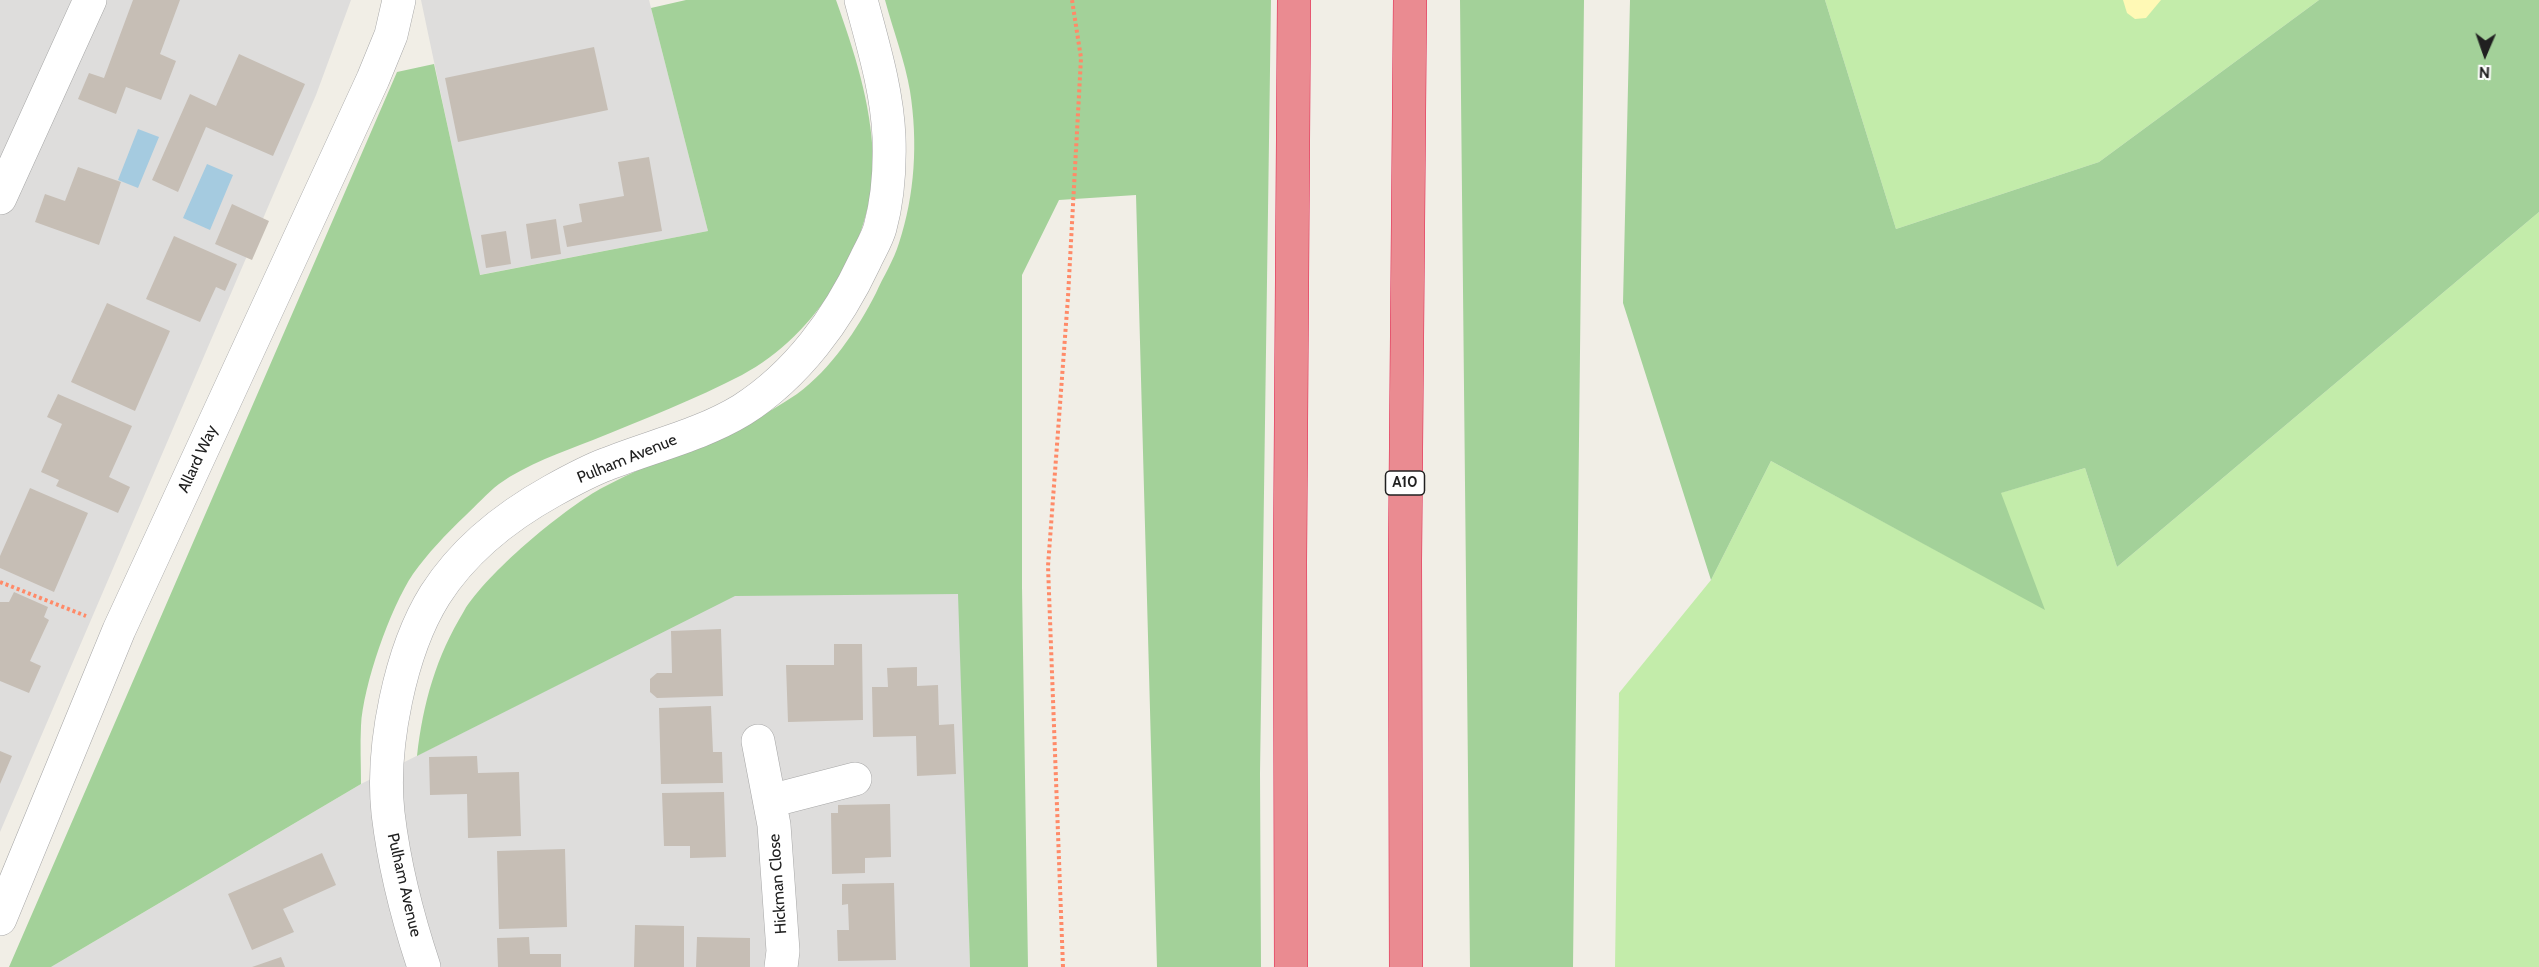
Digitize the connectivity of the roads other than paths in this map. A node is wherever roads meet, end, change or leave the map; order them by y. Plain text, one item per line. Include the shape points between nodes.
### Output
1 (90, 0) edge
2 (399, 0) edge
3 (861, 0) edge
4 (1294, 0) edge
5 (1410, 0) edge
6 (0, 198) edge
7 (758, 741) dead end
8 (855, 779) dead end
9 (770, 801) junction
10 (0, 919) edge
11 (424, 967) edge
12 (781, 967) edge
13 (1290, 967) edge
14 (1406, 967) edge

1 - 6 street
2 - 10 street, Allard Way via 391,35 373,79 119,630
3 - 11 street, Pulham Avenue via 882,79 889,137 887,190 879,230 839,311 819,339 744,408 713,426 603,465 504,521 460,562 434,596 410,650 394,702 389,751 388,812 403,890
4 - 13 highway
5 - 14 highway, A10
7 - 9 street, Hickman Close
8 - 9 street
9 - 12 street, Hickman Close via 783,951

